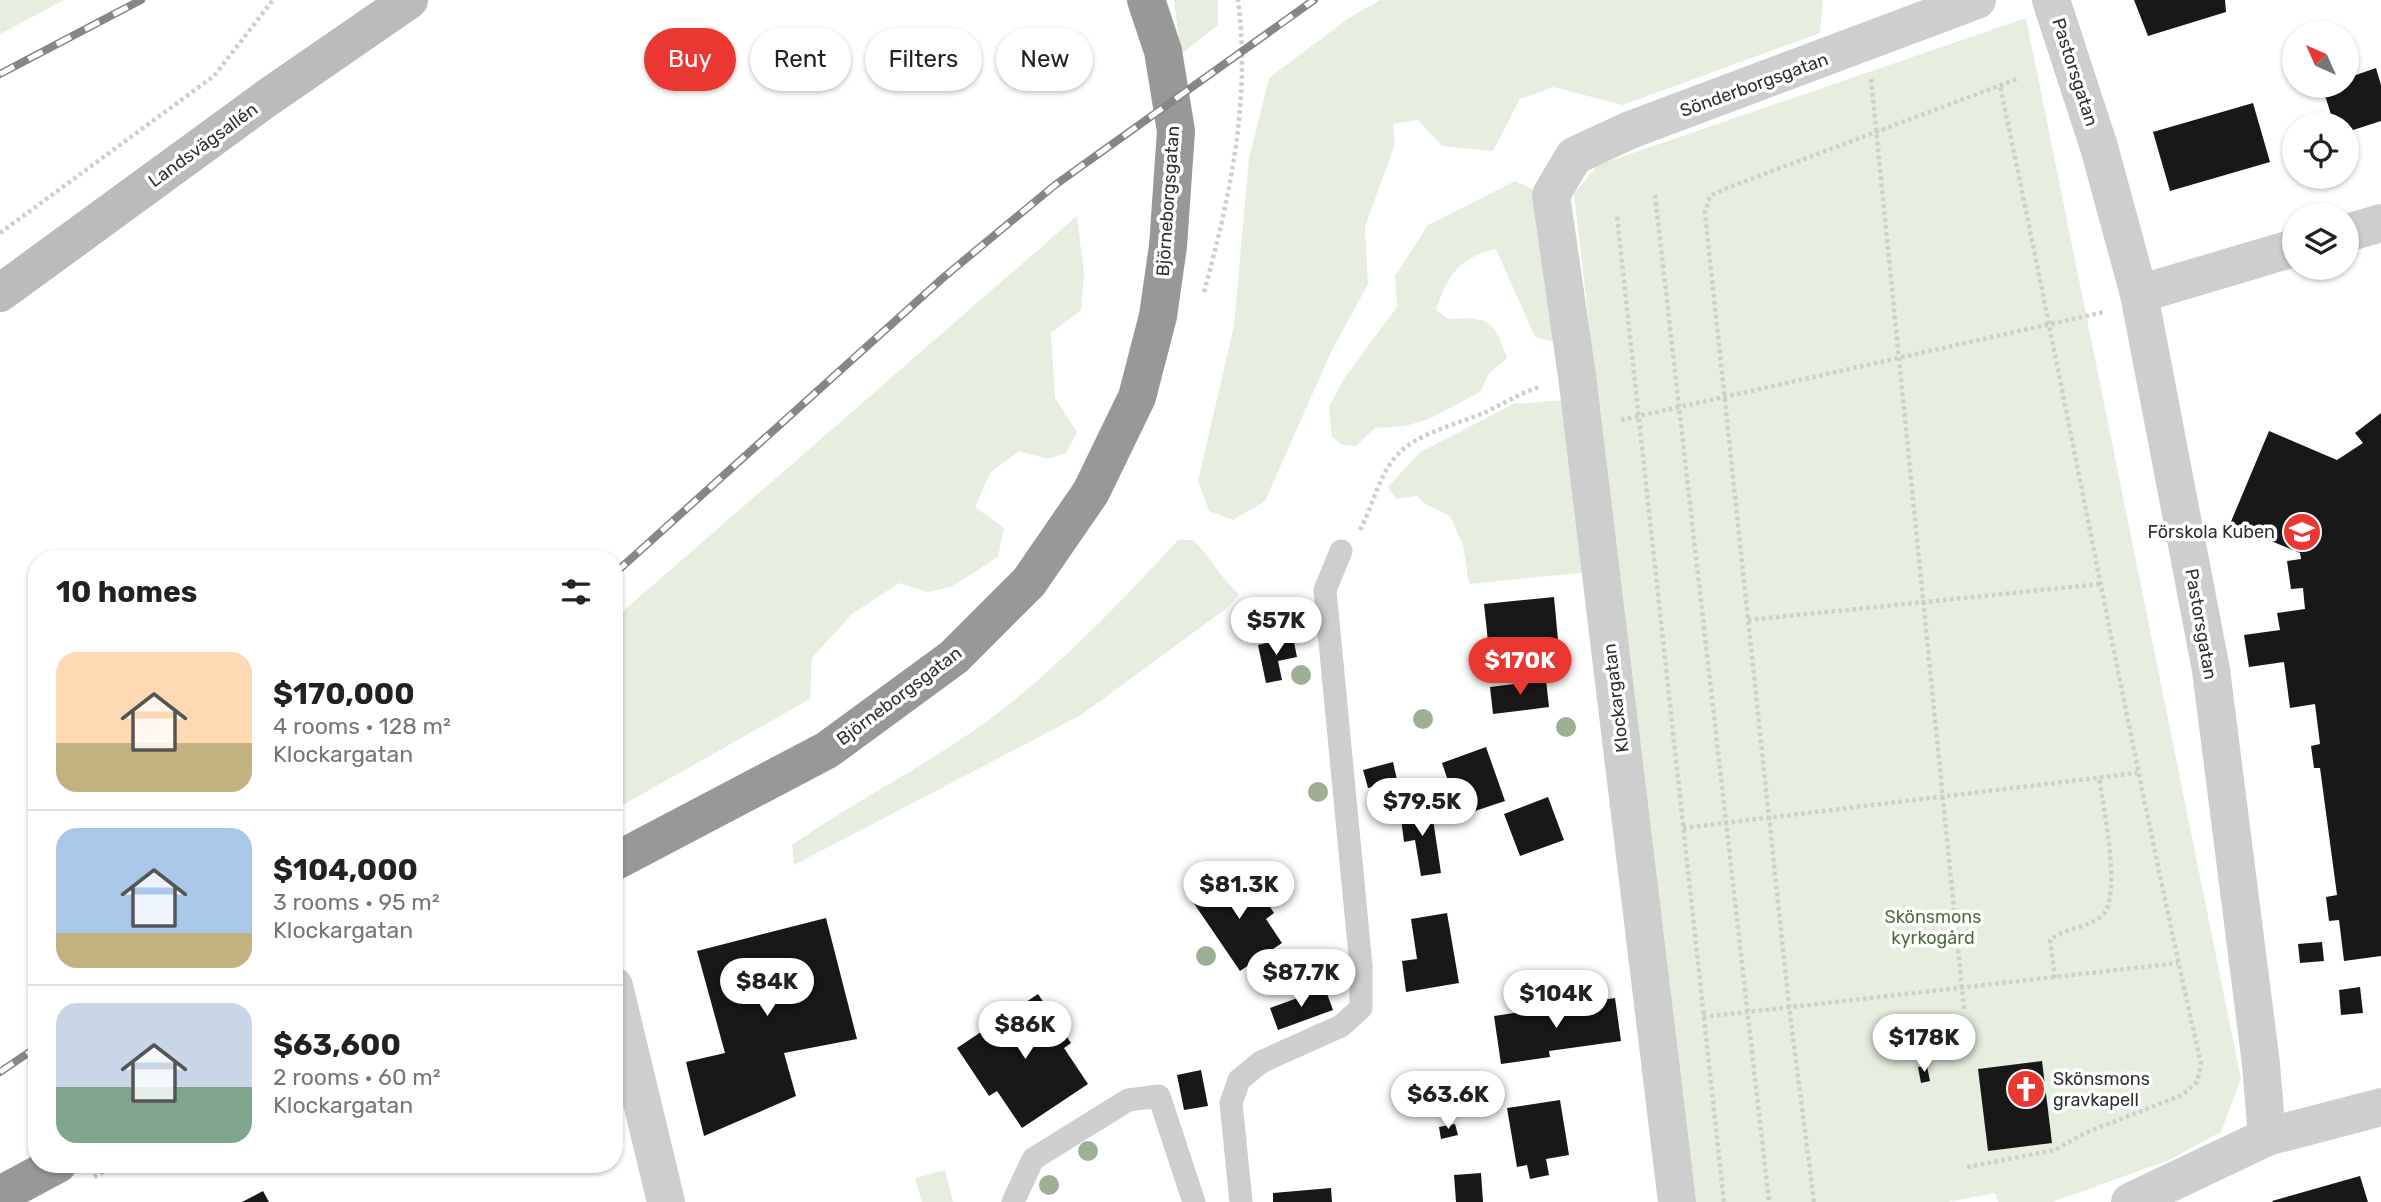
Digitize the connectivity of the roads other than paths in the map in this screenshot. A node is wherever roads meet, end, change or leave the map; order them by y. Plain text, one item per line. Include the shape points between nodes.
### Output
1 (410, 0) edge
2 (1146, 0) edge
3 (1976, 0) edge
4 (2051, 0) edge
5 (1551, 195) joint
6 (2381, 223) edge
7 (2359, 229) edge
8 (2282, 252) edge
9 (0, 293) edge
10 (2140, 299) junction
11 (1341, 551) road end
12 (623, 857) edge
13 (623, 1023) edge
14 (2381, 1107) edge
15 (2267, 1137) junction
16 (41, 1173) edge
17 (0, 1195) edge
18 (666, 1202) edge
19 (1013, 1202) edge
20 (1194, 1202) edge
21 (1241, 1202) edge
22 (1677, 1202) edge
23 (2130, 1202) edge

1 - 9 main road, Landsvägsallén
2 - 12 highway, Björneborgsgatan via 1163,51 1176,131 1168,246 1158,316 1137,397 1091,492 1029,582 954,657 827,750
3 - 5 street, Sönderborgsgatan via 1630,130 1574,156
4 - 10 street, Pastorsgatan via 2099,147
5 - 22 street, Klockargatan
6 - 7 street
8 - 10 street
10 - 15 street, Pastorsgatan via 2211,670
11 - 21 lane via 1325,590 1361,966 1361,1008 1341,1026 1261,1062 1239,1080 1231,1103
13 - 18 street
14 - 15 street
15 - 23 street
16 - 17 highway
19 - 20 lane via 1033,1159 1128,1100 1159,1097

